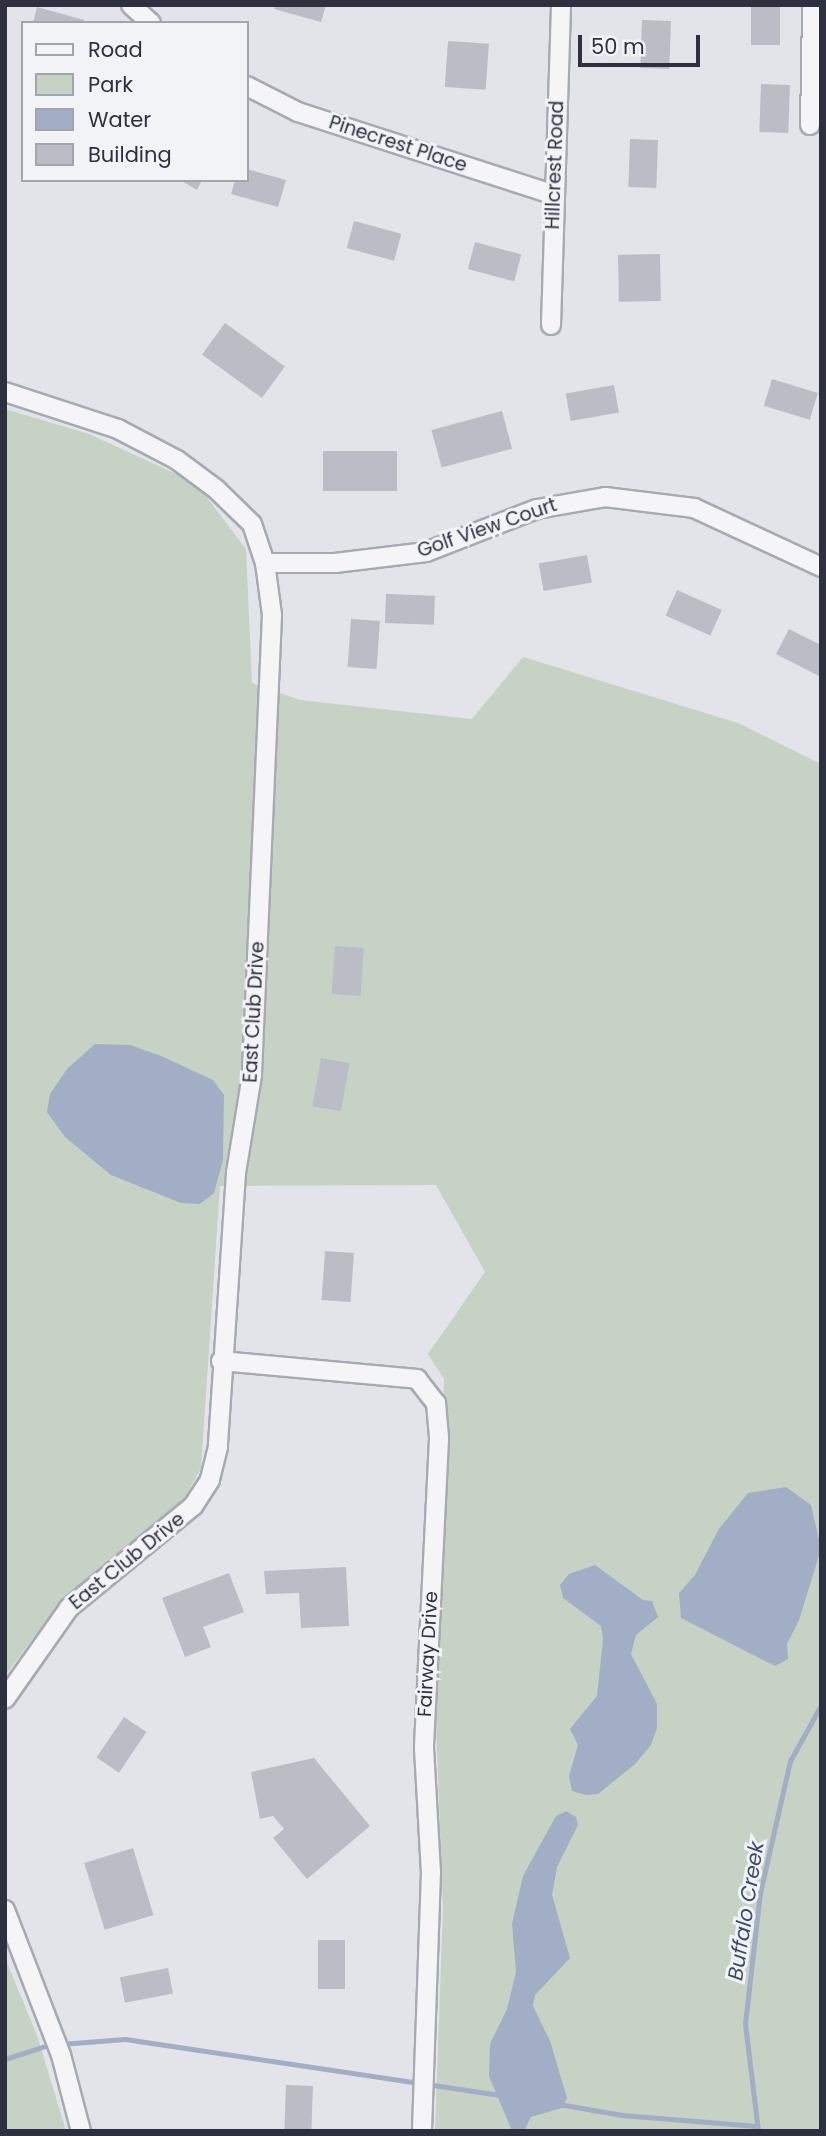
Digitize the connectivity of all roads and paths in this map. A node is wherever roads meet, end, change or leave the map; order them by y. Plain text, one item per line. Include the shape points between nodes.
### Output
1 (131, 5) edge
2 (561, 5) edge
3 (812, 5) edge
4 (148, 21) edge
5 (248, 87) edge
6 (810, 125) dead end
7 (552, 194) junction
8 (551, 325) dead end
9 (5, 392) edge
10 (265, 563) junction
11 (821, 567) edge
12 (221, 1361) junction
13 (5, 1699) edge
14 (5, 1910) edge
15 (81, 2131) edge
16 (422, 2131) edge

1 - 4 street
2 - 7 street, Hillcrest Road
3 - 6 street
5 - 7 street, Pinecrest Place via 298,112
7 - 8 street, Hillcrest Road
9 - 10 street, East Club Drive via 118,429 177,460 252,524
10 - 11 street, Golf View Court via 335,563 426,552 537,509 605,497 694,508
10 - 12 street, East Club Drive via 272,615 252,1075 236,1173
12 - 13 street, East Club Drive via 218,1447 201,1495 160,1536 69,1608
12 - 16 street, Fairway Drive via 417,1379 436,1403 439,1439 424,1748 431,1872
14 - 15 street via 61,2055

